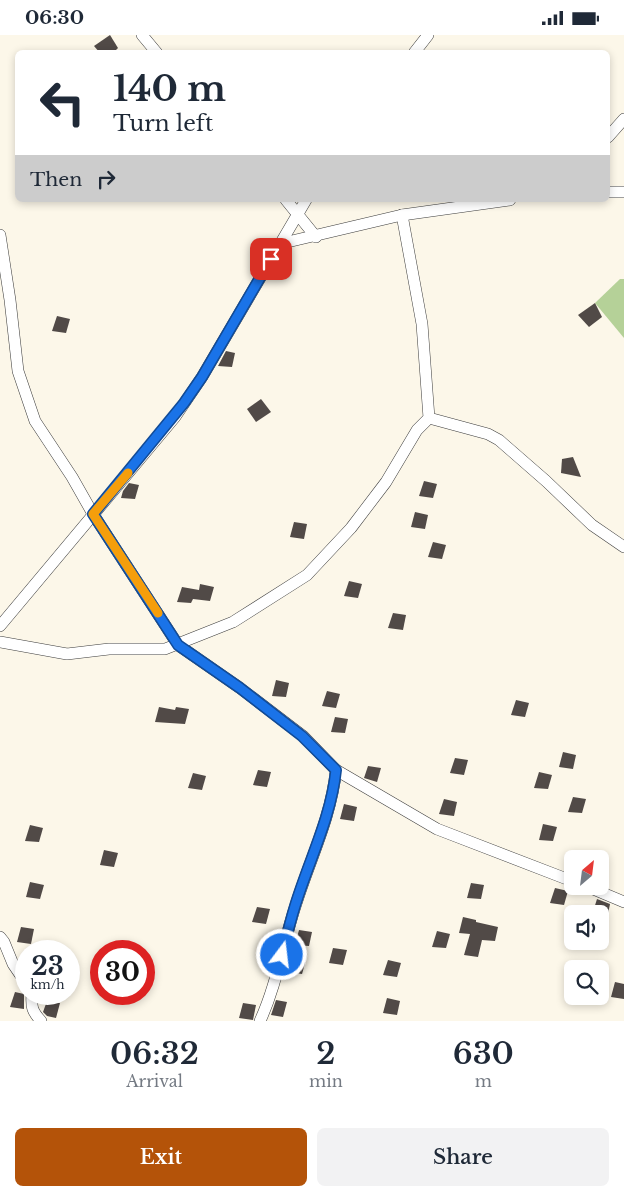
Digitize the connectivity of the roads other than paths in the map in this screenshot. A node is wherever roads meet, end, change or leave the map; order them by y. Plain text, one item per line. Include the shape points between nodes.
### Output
1 (142, 35) edge
2 (428, 35) edge
3 (154, 50) edge
4 (416, 50) edge
5 (624, 119) edge
6 (610, 135) edge
7 (610, 192) edge
8 (624, 192) edge
9 (288, 202) edge
10 (305, 202) edge
11 (496, 202) edge
12 (298, 214) junction
13 (402, 215) junction
14 (0, 235) edge
15 (316, 237) junction
16 (279, 244) junction
17 (429, 417) junction
18 (93, 514) junction
19 (624, 547) edge
20 (0, 626) edge
21 (0, 642) edge
22 (178, 645) junction
23 (336, 770) junction
24 (564, 878) edge
25 (607, 895) edge
26 (624, 902) edge
27 (0, 937) edge
28 (15, 967) edge
29 (30, 1005) edge
30 (41, 1021) edge
31 (260, 1021) edge

1 - 3 street
2 - 4 street
5 - 6 street
7 - 8 street
9 - 12 street
10 - 12 street
11 - 13 street
12 - 15 street
12 - 16 street
13 - 15 street
13 - 17 street via 422,324
14 - 18 street via 18,371 36,421
15 - 16 street
16 - 18 street via 202,377 174,417
17 - 19 street via 499,440 592,525
17 - 22 street via 416,430 386,483 351,528 307,575 233,622
18 - 20 street
18 - 22 street
21 - 22 street via 67,654 109,649 165,649
22 - 23 street via 302,736
23 - 24 street via 437,829
23 - 31 street via 324,827 295,905
25 - 26 street
27 - 28 street
29 - 30 street

